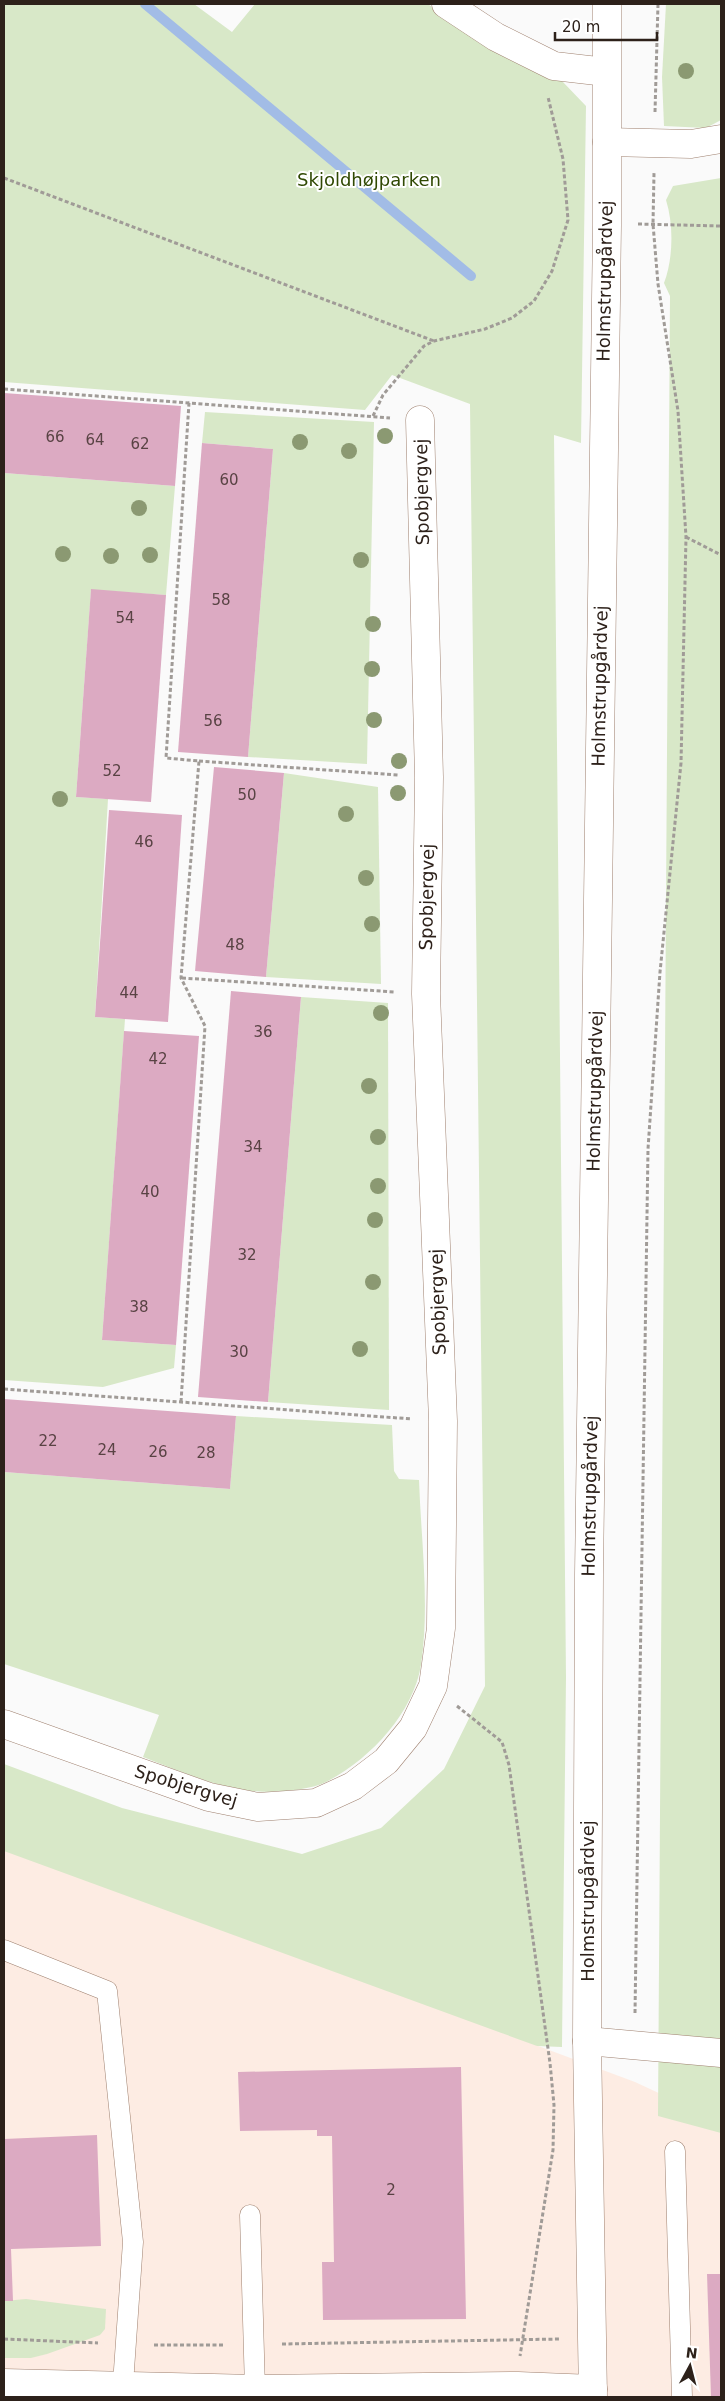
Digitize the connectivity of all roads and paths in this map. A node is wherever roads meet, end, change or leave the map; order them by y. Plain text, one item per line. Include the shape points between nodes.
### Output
1 (446, 4) edge
2 (606, 4) edge
3 (554, 66) junction
4 (606, 72) junction
5 (721, 139) edge
6 (606, 142) junction
7 (4, 178) edge
8 (568, 220) junction
9 (607, 224) junction
10 (653, 224) junction
11 (721, 226) edge
12 (434, 340) junction
13 (4, 389) edge
14 (189, 403) junction
15 (373, 416) junction
16 (420, 420) joint
17 (686, 537) junction
18 (721, 555) edge
19 (199, 761) junction
20 (429, 777) junction
21 (181, 978) junction
22 (426, 994) junction
23 (4, 1389) edge
24 (181, 1402) junction
25 (443, 1421) junction
26 (433, 1686) junction
27 (4, 1724) edge
28 (4, 1950) edge
29 (587, 2041) junction
30 (635, 2044) junction
31 (721, 2053) edge
32 (675, 2151) dead end
33 (250, 2214) dead end
34 (4, 2383) edge
35 (123, 2384) junction
36 (518, 2386) junction
37 (272, 2392) edge
38 (593, 2393) edge
39 (682, 2397) edge

1 - 3 street via 496,38
2 - 4 street, Holmstrupgårdvej
3 - 4 street
3 - 8 path via 548,95 563,159
4 - 6 street, Holmstrupgårdvej
5 - 6 street via 691,144
6 - 9 street, Holmstrupgårdvej
7 - 12 path
8 - 9 path
8 - 12 path via 552,271 534,301 512,318 485,329
9 - 10 path
9 - 29 street, Holmstrupgårdvej via 590,1525
10 - 11 path
10 - 17 path via 658,284 678,411
12 - 15 path via 424,346 383,394
13 - 14 path
14 - 15 path
14 - 19 path via 166,758
15 - 16 path
16 - 20 street, Spobjergvej
17 - 18 path
17 - 30 path via 681,763 660,972 648,1149
19 - 20 path
19 - 21 path
20 - 22 street, Spobjergvej
21 - 22 path
21 - 24 path via 205,1026
22 - 25 street, Spobjergvej
23 - 24 path
24 - 25 path
25 - 26 street, Spobjergvej via 441,1628
26 - 27 street, Spobjergvej via 413,1728 386,1762 353,1786 316,1803 258,1807 209,1797
26 - 36 path via 502,1742 509,1765 550,2063 554,2150 521,2339
28 - 35 lane via 107,1991 133,2242
29 - 30 street
29 - 38 street, Holmstrupgårdvej
30 - 31 street
32 - 39 lane
33 - 37 lane
34 - 35 street
35 - 37 street
36 - 37 street
36 - 38 street

